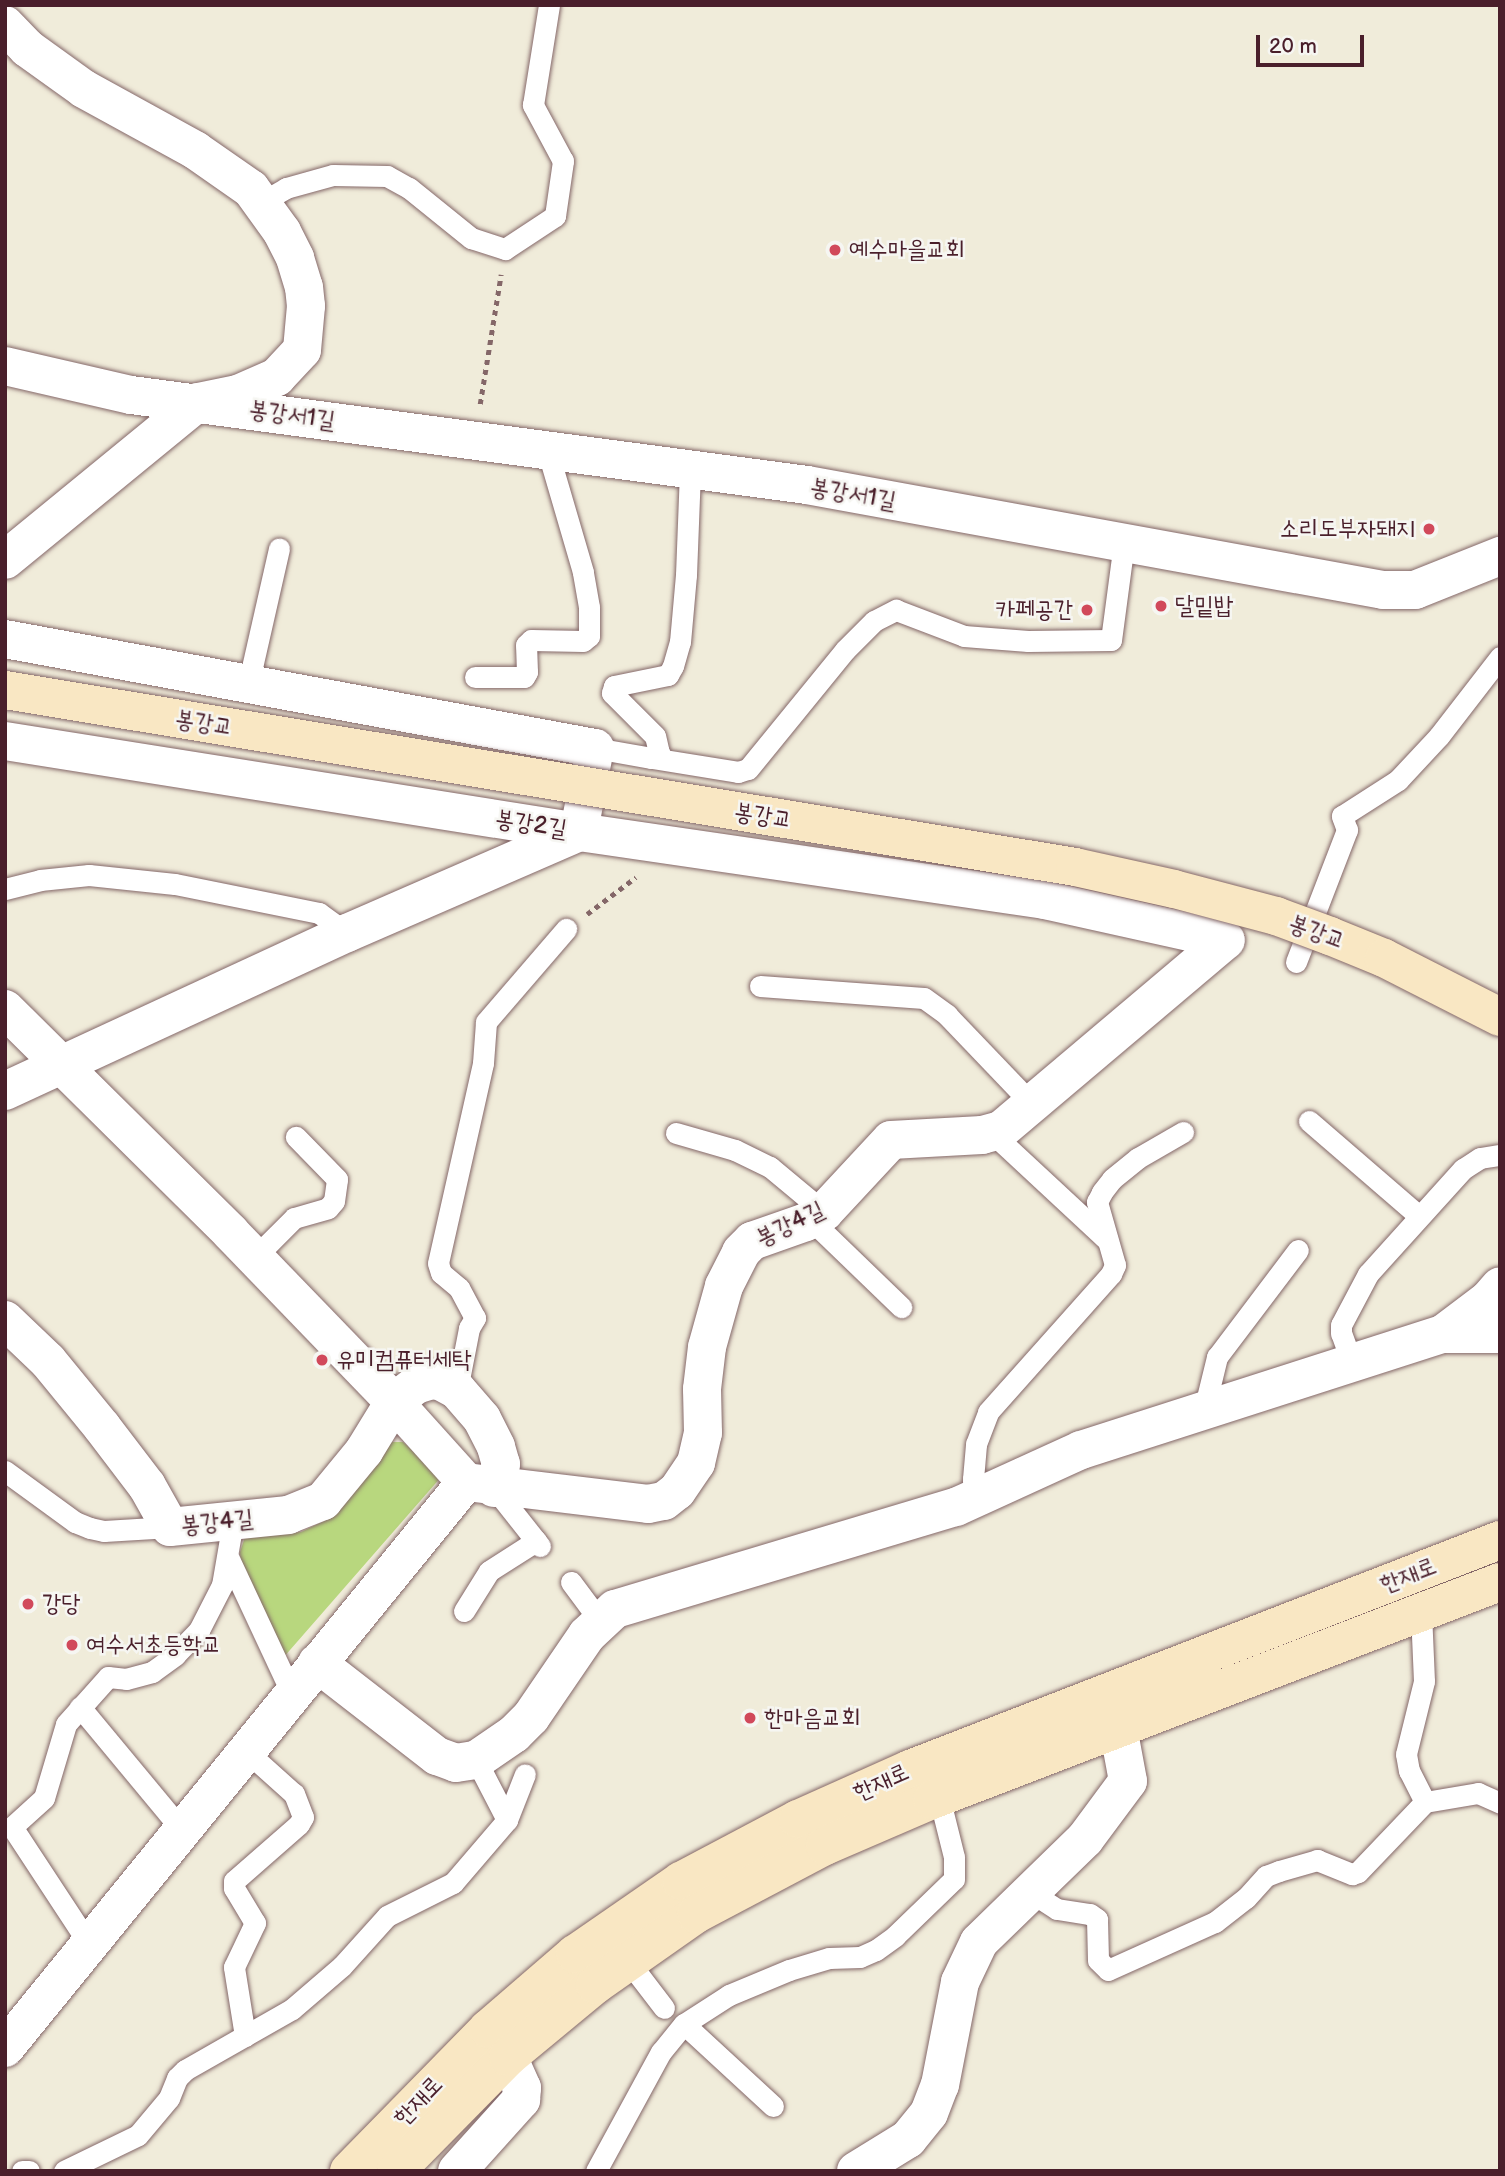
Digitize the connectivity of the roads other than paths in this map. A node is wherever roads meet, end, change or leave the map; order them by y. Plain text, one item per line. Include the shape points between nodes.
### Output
1 (549, 5) edge
2 (5, 25) edge
3 (262, 202) junction
4 (5, 366) edge
5 (198, 402) junction
6 (547, 449) junction
7 (690, 469) junction
8 (21, 529) edge
9 (1124, 542) junction
10 (279, 548) dead end
11 (1500, 556) edge
12 (5, 560) edge
13 (5, 639) edge
14 (1500, 657) edge
15 (475, 677) dead end
16 (248, 684) junction
17 (5, 690) edge
18 (5, 741) edge
19 (595, 748) junction
20 (652, 758) junction
21 (579, 832) junction
22 (5, 889) edge
23 (566, 929) road end
24 (347, 933) junction
25 (1296, 962) dead end
26 (760, 986) dead end
27 (5, 1009) edge
28 (1500, 1017) edge
29 (62, 1066) junction
30 (5, 1091) edge
31 (1032, 1104) junction
32 (1309, 1121) dead end
33 (1183, 1132) dead end
34 (676, 1133) dead end
35 (992, 1133) junction
36 (296, 1137) dead end
37 (1500, 1155) edge
38 (817, 1216) junction
39 (1419, 1216) junction
40 (1111, 1244) junction
41 (1298, 1250) dead end
42 (255, 1257) junction
43 (1500, 1286) edge
44 (901, 1307) dead end
45 (5, 1320) edge
46 (1443, 1334) junction
47 (1500, 1334) edge
48 (1352, 1363) junction
49 (457, 1390) junction
50 (394, 1402) junction
51 (1204, 1410) junction
52 (5, 1471) edge
53 (480, 1485) junction
54 (976, 1499) junction
55 (233, 1521) junction
56 (170, 1527) junction
57 (1500, 1540) edge
58 (229, 1559) junction
59 (571, 1582) dead end
60 (1500, 1582) edge
61 (464, 1611) dead end
62 (1421, 1612) junction
63 (600, 1621) junction
64 (317, 1663) junction
65 (292, 1694) junction
66 (80, 1707) junction
67 (1118, 1727) junction
68 (246, 1751) junction
69 (476, 1760) junction
70 (525, 1774) dead end
71 (939, 1797) junction
72 (1425, 1802) junction
73 (1500, 1803) edge
74 (507, 1820) junction
75 (8, 1829) edge
76 (182, 1830) junction
77 (1029, 1891) junction
78 (89, 1944) junction
79 (628, 1961) junction
80 (664, 2008) dead end
81 (684, 2024) junction
82 (245, 2036) junction
83 (5, 2048) edge
84 (508, 2057) junction
85 (774, 2106) dead end
86 (606, 2166) edge
87 (22, 2171) edge
88 (29, 2171) edge
89 (64, 2171) edge
90 (349, 2171) edge
91 (396, 2171) edge
92 (457, 2171) edge
93 (856, 2171) edge

1 - 3 lane via 533,105 563,161 555,216 505,250 471,238 387,176 333,175 286,188
2 - 3 street via 27,48 84,89 195,150 235,176
3 - 5 street via 282,232 303,280 302,350 276,377 258,387
4 - 5 street, 봉강서1길 via 131,395
5 - 6 street, 봉강서1길
5 - 8 street
6 - 7 street, 봉강서1길
6 - 15 lane via 583,572 589,636 583,641 531,640 526,645 524,677
7 - 9 street, 봉강서1길 via 807,485
7 - 20 lane via 687,575 673,666 668,675 614,686 612,693 655,736 659,753
8 - 12 street
9 - 11 street, 봉강서1길 via 1394,591 1415,590
9 - 20 lane via 1111,640 964,636 896,610 874,621 845,650 748,769 738,772
10 - 16 lane
13 - 16 street
14 - 25 lane via 1398,780 1342,816 1347,830
16 - 19 street
17 - 28 street, 봉강교, bridge via 1075,867 1276,916 1384,958
18 - 21 street, 봉강2길
19 - 20 lane
19 - 21 street
21 - 24 street, 봉강2길
21 - 31 street via 1045,900 1226,940
22 - 24 lane via 81,876 175,884 319,913
23 - 49 lane via 486,1021 483,1063 438,1263 475,1318
24 - 29 street, 봉강2길
26 - 31 lane via 924,998 947,1015
27 - 29 street
29 - 30 street, 봉강2길
29 - 42 street
31 - 35 street
32 - 39 lane
33 - 40 lane via 1138,1158 1102,1192 1097,1202
34 - 38 lane via 735,1150 770,1167
35 - 38 street, 봉강4길 via 891,1140
35 - 40 lane
36 - 42 lane via 337,1179 334,1201 328,1208 294,1218
37 - 39 lane via 1472,1161
38 - 44 lane
38 - 53 street, 봉강4길 via 752,1241 732,1268 707,1347 701,1448 689,1478 677,1491 664,1501 648,1503
39 - 48 lane via 1368,1274 1349,1305 1341,1333
40 - 54 lane via 1115,1265 1111,1273 988,1412 976,1444
41 - 51 lane via 1217,1357
42 - 50 street
43 - 46 street via 1489,1300
45 - 56 street via 48,1361 102,1427 147,1486
46 - 47 street
46 - 48 street
48 - 51 street
49 - 50 street, 봉강4길 via 431,1380
49 - 53 street via 472,1405 496,1447 500,1464
50 - 53 street
50 - 55 street, 봉강4길 via 364,1451 323,1501 288,1515
51 - 54 street via 1081,1450
52 - 56 lane, 봉강4길 via 90,1528
53 - 61 lane via 538,1544 489,1571
53 - 64 street
54 - 63 street via 630,1602
55 - 56 street, 봉강4길
55 - 58 lane
57 - 90 street, 한재로 via 910,1769 798,1819 681,1881 575,1954 488,2029
58 - 65 lane
58 - 66 lane via 212,1608 175,1655 142,1676 108,1677
59 - 63 lane
60 - 62 street, 한재로
62 - 67 street, 한재로
62 - 72 lane via 1423,1681 1406,1754
63 - 69 street via 531,1717
64 - 65 street
64 - 69 street via 437,1756 456,1763
65 - 68 street
66 - 75 lane via 66,1724 44,1798
66 - 76 lane
67 - 71 street, 한재로
67 - 77 street via 1128,1780 1085,1839
68 - 76 street
68 - 82 lane via 294,1794 303,1817 234,1881 255,1923 234,1967
69 - 74 lane
70 - 74 lane
71 - 79 street, 한재로 via 825,1846 696,1914
71 - 81 lane via 954,1857 954,1878 895,1936 860,1957 829,1958 729,1995
72 - 73 lane via 1478,1793
72 - 77 lane via 1358,1872 1352,1874 1317,1860 1266,1876 1215,1922 1108,1970 1098,1960 1097,1919 1057,1909
74 - 82 lane via 453,1883 387,1916 342,1966 292,2009
75 - 78 lane
76 - 78 street
77 - 93 street via 979,1942 967,1962 940,2085 929,2113 908,2139
78 - 83 street
79 - 80 lane
79 - 84 street, 한재로
81 - 85 lane
81 - 86 lane via 654,2045
82 - 89 lane via 185,2070 138,2135
84 - 91 street, 한재로
84 - 92 street via 522,2088 521,2099
87 - 88 lane

